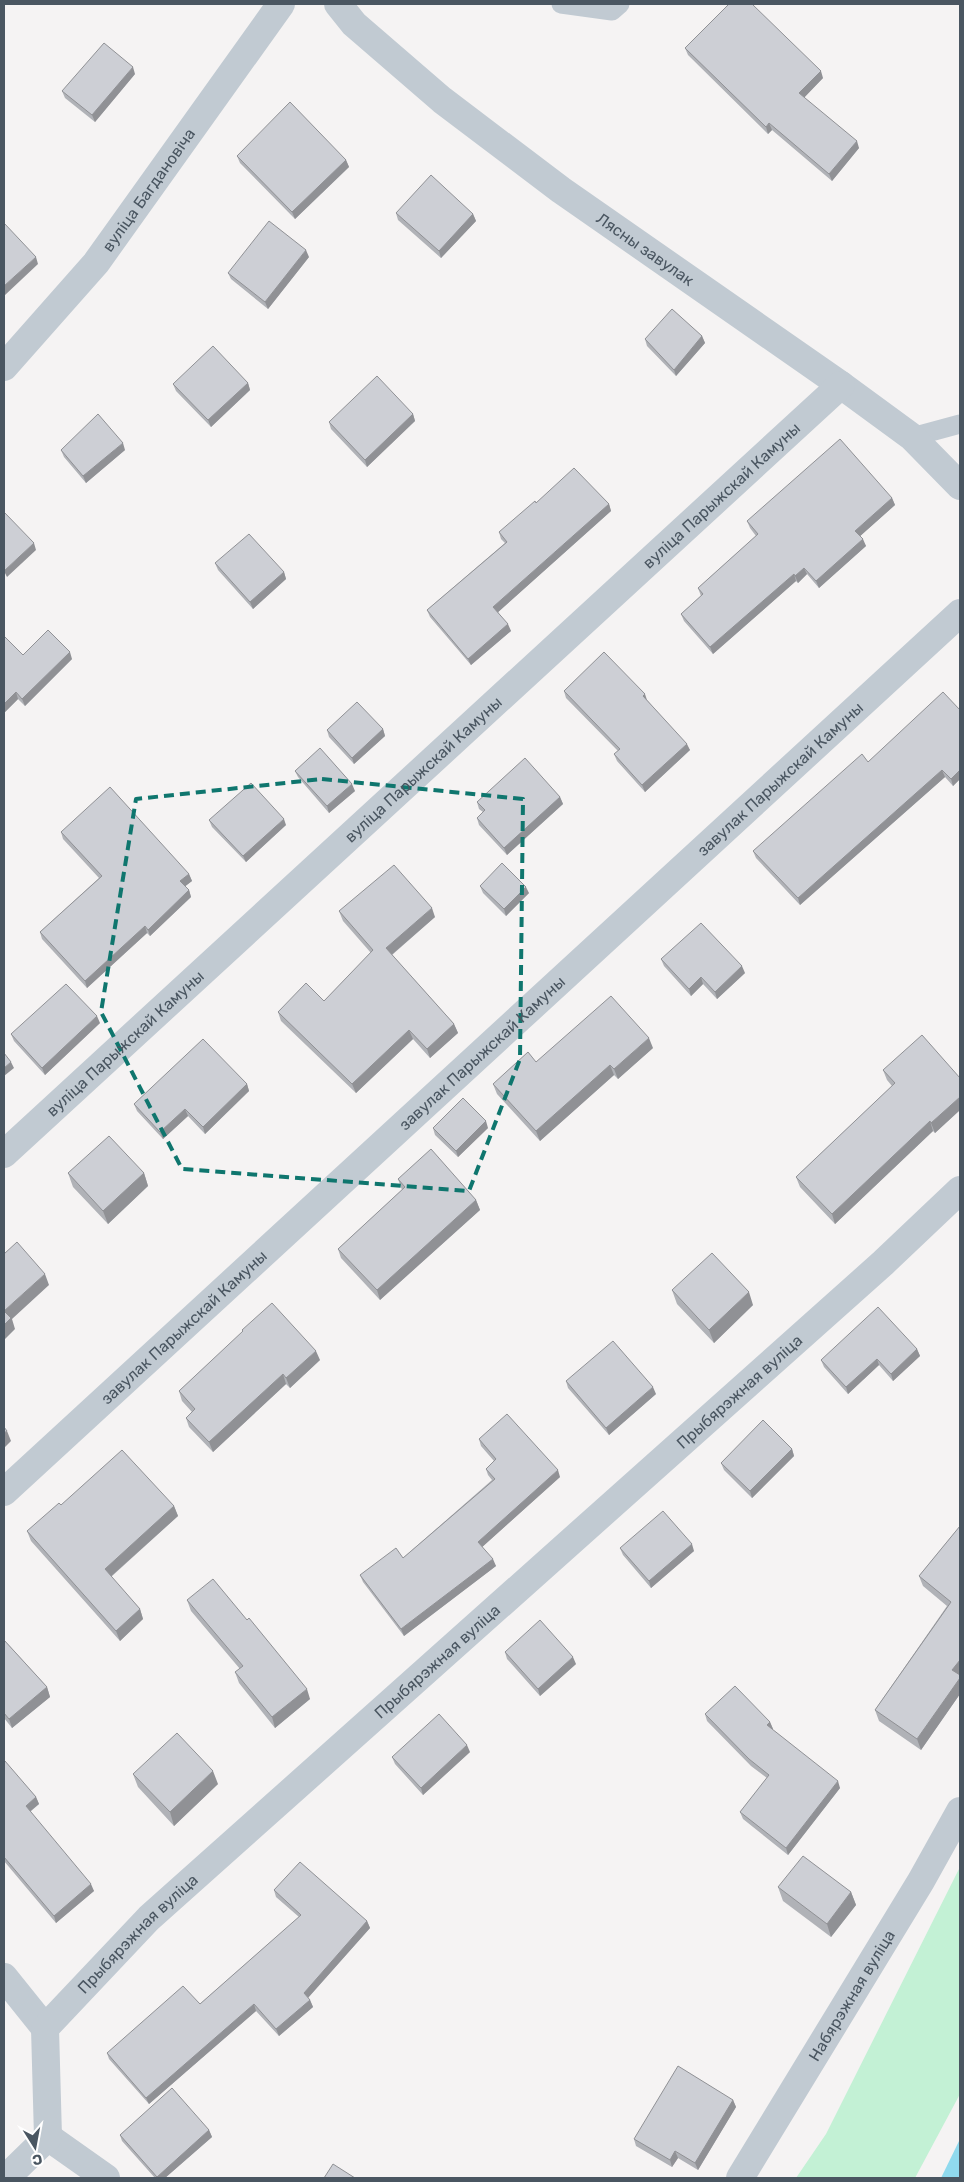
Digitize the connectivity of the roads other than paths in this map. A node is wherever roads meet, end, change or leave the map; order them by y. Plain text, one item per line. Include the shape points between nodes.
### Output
1 (281, 4) edge
2 (338, 4) edge
3 (561, 4) edge
4 (620, 4) edge
5 (4, 367) edge
6 (841, 385) junction
7 (960, 424) edge
8 (912, 437) junction
9 (960, 486) edge
10 (960, 613) edge
11 (4, 1154) edge
12 (960, 1190) edge
13 (4, 1492) edge
14 (960, 1811) edge
15 (4, 1977) edge
16 (45, 2028) junction
17 (48, 2137) junction
18 (6, 2178) edge
19 (106, 2178) edge
20 (740, 2178) edge

1 - 5 street, вуліца Багдановіча via 96,263
2 - 6 street, Лясны завулак via 354,24 442,100 561,190
3 - 4 lane via 612,11
6 - 8 street, Лясны завулак
6 - 11 street, вуліца Парыжскай Камуны
7 - 8 lane
8 - 9 street, Лясны завулак
10 - 13 street, завулак Парыжскай Камуны
12 - 16 street, Прыбярэжная вуліца via 883,1263 149,1918
14 - 20 street, Набярэжная вуліца via 922,1882
15 - 16 street
16 - 17 street
17 - 18 street
17 - 19 street

